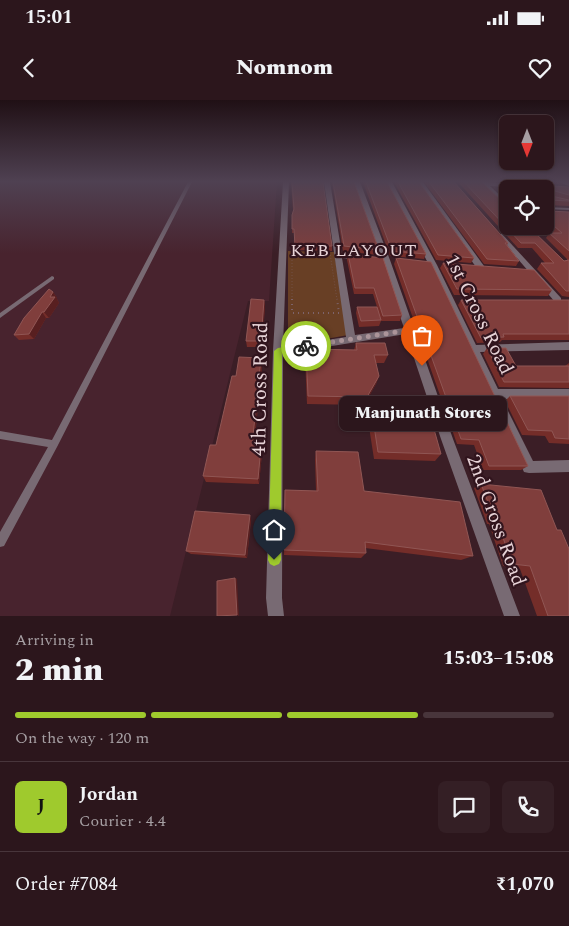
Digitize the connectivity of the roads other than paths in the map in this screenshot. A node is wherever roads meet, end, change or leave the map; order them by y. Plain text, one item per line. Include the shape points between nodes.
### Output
1 (178, 206) edge
2 (285, 206) edge
3 (331, 206) edge
4 (366, 206) edge
5 (402, 206) edge
6 (437, 206) edge
7 (554, 208) edge
8 (569, 209) edge
9 (554, 212) edge
10 (569, 213) edge
11 (496, 231) edge
12 (340, 256) junction
13 (368, 259) edge
14 (471, 268) edge
15 (481, 268) junction
16 (490, 269) edge
17 (525, 272) edge
18 (533, 272) junction
19 (52, 278) dead end
20 (548, 300) edge
21 (558, 300) junction
22 (569, 301) edge
23 (0, 316) edge
24 (410, 330) junction
25 (352, 338) junction
26 (569, 346) edge
27 (473, 350) junction
28 (278, 351) junction
29 (495, 394) junction
30 (569, 394) edge
31 (0, 435) edge
32 (54, 444) junction
33 (569, 466) edge
34 (0, 542) edge
35 (276, 616) edge
36 (512, 616) edge

1 - 32 lane
2 - 28 street, 4th Cross Road
3 - 12 street
4 - 24 street, 2nd Cross Road
5 - 27 street, 1st Cross Road via 454,300
6 - 15 street
7 - 8 lane
9 - 10 street
11 - 18 street
12 - 13 street
12 - 25 street
14 - 15 street
15 - 16 street
17 - 18 street
18 - 21 street
19 - 23 lane
20 - 21 street
21 - 22 street
24 - 25 street
24 - 36 street, 2nd Cross Road
25 - 28 street
26 - 27 street
27 - 29 street, 1st Cross Road
28 - 35 street, 4th Cross Road
29 - 30 street
29 - 33 street, 1st Cross Road via 530,467
31 - 32 lane
32 - 34 lane

